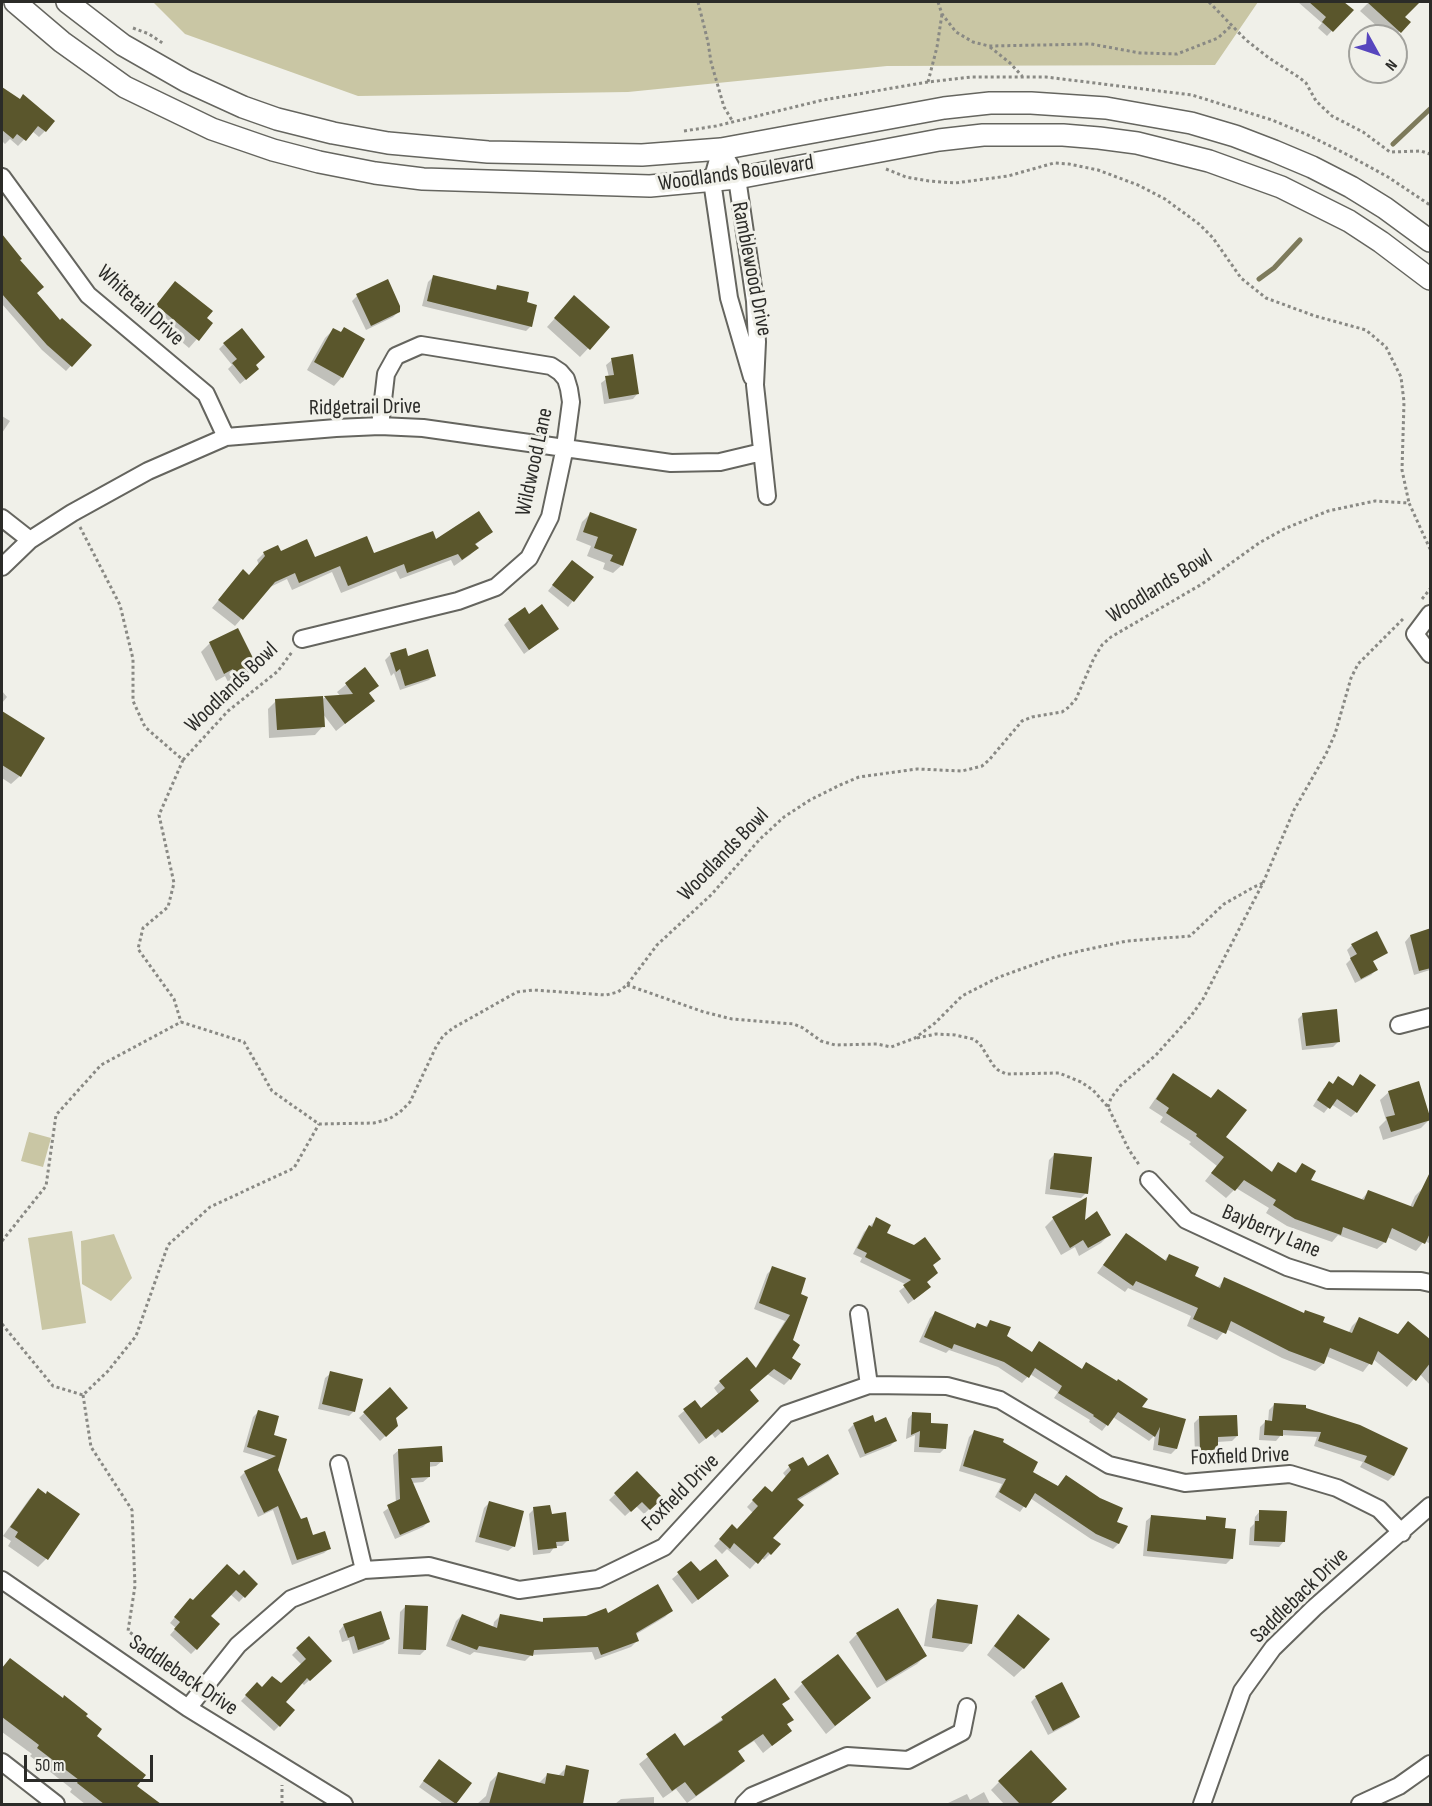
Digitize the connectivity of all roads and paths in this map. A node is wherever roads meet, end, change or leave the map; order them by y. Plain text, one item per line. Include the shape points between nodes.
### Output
1 (15, 2) edge
2 (66, 2) edge
3 (698, 2) edge
4 (938, 2) edge
5 (1209, 2) edge
6 (942, 14) junction
7 (1231, 26) junction
8 (132, 28) dead end
9 (989, 46) junction
10 (169, 48) dead end
11 (1022, 76) dead end
12 (927, 82) dead end
13 (682, 131) dead end
14 (721, 149) junction
15 (1431, 154) edge
16 (877, 166) dead end
17 (2, 177) edge
18 (737, 178) junction
19 (712, 181) junction
20 (1431, 241) edge
21 (1431, 279) edge
22 (755, 386) junction
23 (380, 426) junction
24 (226, 437) junction
25 (564, 447) junction
26 (762, 452) junction
27 (767, 496) dead end
28 (1408, 503) junction
29 (72, 513) junction
30 (2, 518) edge
31 (30, 540) junction
32 (1431, 549) edge
33 (2, 567) edge
34 (1431, 589) edge
35 (1426, 608) edge
36 (1409, 613) dead end
37 (1431, 620) edge
38 (1415, 634) junction
39 (302, 639) joint
40 (1431, 654) edge
41 (183, 760) junction
42 (1263, 883) junction
43 (627, 985) junction
44 (1431, 1017) edge
45 (181, 1022) junction
46 (1399, 1025) dead end
47 (915, 1038) junction
48 (1108, 1107) junction
49 (320, 1124) junction
50 (1149, 1179) joint
51 (2, 1241) edge
52 (1431, 1283) edge
53 (859, 1314) dead end
54 (2, 1323) edge
55 (869, 1384) junction
56 (83, 1395) junction
57 (339, 1464) dead end
58 (1431, 1506) edge
59 (1402, 1533) junction
60 (364, 1570) junction
61 (2, 1580) edge
62 (174, 1677) dead end
63 (967, 1707) dead end
64 (188, 1708) junction
65 (2, 1762) edge
66 (1431, 1764) edge
67 (56, 1804) edge
68 (344, 1804) edge
69 (744, 1804) edge
70 (1202, 1804) edge
71 (1360, 1804) edge

1 - 19 street, Woodlands Boulevard via 125,87 212,129 301,158 423,179 650,186
2 - 14 street, Woodlands Boulevard via 123,45 186,81 243,107 333,133 388,143 488,152 642,155
3 - 13 path via 711,62 732,122
4 - 6 path
5 - 7 path
6 - 9 path via 956,32
6 - 12 path
7 - 9 path via 1218,38 1177,54 1140,53 1091,44
7 - 15 path via 1306,83 1316,101 1332,116 1390,152
8 - 10 path
9 - 11 path
14 - 18 street, Ramblewood Drive
14 - 19 street, Ramblewood Drive
14 - 20 street, Woodlands Boulevard via 990,103 1106,108 1191,123 1274,151 1351,187
16 - 28 path via 906,177 955,183 1000,177 1054,163 1069,164 1098,170 1165,199 1214,238 1241,278 1266,298 1366,330 1386,347 1401,377 1402,470
17 - 24 street, Whitetail Drive via 88,295 206,394
18 - 19 street, Woodlands Boulevard
18 - 21 street, Woodlands Boulevard via 983,135 1062,135 1137,143 1209,161 1281,187 1349,221
18 - 22 street, Ramblewood Drive via 755,301
19 - 22 street, Ramblewood Drive via 729,298
22 - 26 street, Ramblewood Drive
23 - 24 street, Ridgetrail Drive
23 - 25 street, Ridgetrail Drive
23 - 25 street, Wildwood Lane via 386,374 396,356 421,345 541,364 560,372 566,379 571,402
24 - 29 street, Ridgetrail Drive via 148,471
25 - 26 street, Ridgetrail Drive via 680,464 720,462
25 - 39 street, Wildwood Lane via 550,517 529,558 496,587 458,601
26 - 27 street, Ramblewood Drive
28 - 32 path
28 - 43 path, Woodlands Bowl via 1356,503 1284,529 1259,543 1202,584 1111,637 1094,658 1069,707 1022,721 982,766 962,771 917,769 859,777 810,800 760,839 712,894 657,945
29 - 31 street, Ridgetrail Drive
29 - 41 path, Woodlands Bowl via 120,605 133,659 133,701 145,727
30 - 31 street
31 - 33 street, Ridgetrail Drive
34 - 35 path
35 - 38 street
36 - 42 path via 1358,664 1331,742 1294,810
37 - 38 street
38 - 40 street
39 - 41 path, Woodlands Bowl via 278,671 228,711
41 - 45 path, Woodlands Bowl via 159,815 174,883 168,907 143,928 138,949 174,999
42 - 47 path via 1224,904 1190,936 1127,941 1080,951 999,977 962,996
42 - 48 path via 1197,1008 1156,1055 1121,1085
43 - 47 path via 732,1019 794,1024 835,1045 891,1047
43 - 49 path via 606,995 517,992 444,1036 410,1102 400,1112 374,1123
44 - 46 street
45 - 49 path via 244,1042 273,1091
45 - 51 path via 100,1065 56,1115 46,1186
47 - 48 path via 936,1034 973,1039 998,1070 1006,1074 1070,1076 1093,1090
48 - 50 path via 1129,1150
49 - 56 path via 294,1168 210,1207 168,1245 136,1335
50 - 52 street, Bayberry Lane via 1186,1220 1287,1267 1328,1280
53 - 55 street
54 - 56 path via 53,1386
55 - 59 street, Foxfield Drive via 947,1386 1000,1400 1109,1465 1185,1483 1290,1474 1337,1488 1379,1509
55 - 60 street, Foxfield Drive via 786,1414 664,1547 598,1579 519,1590 429,1566
56 - 62 path via 91,1447 132,1510 135,1586 128,1632 164,1657
57 - 60 street
58 - 59 street, Saddleback Drive
59 - 70 street, Saddleback Drive via 1272,1648 1242,1691
60 - 64 street, Foxfield Drive via 291,1599 238,1645
61 - 64 street, Saddleback Drive
63 - 69 street via 962,1732 908,1760 847,1756 752,1796
64 - 68 street, Saddleback Drive
65 - 67 street
66 - 71 street via 1399,1786

